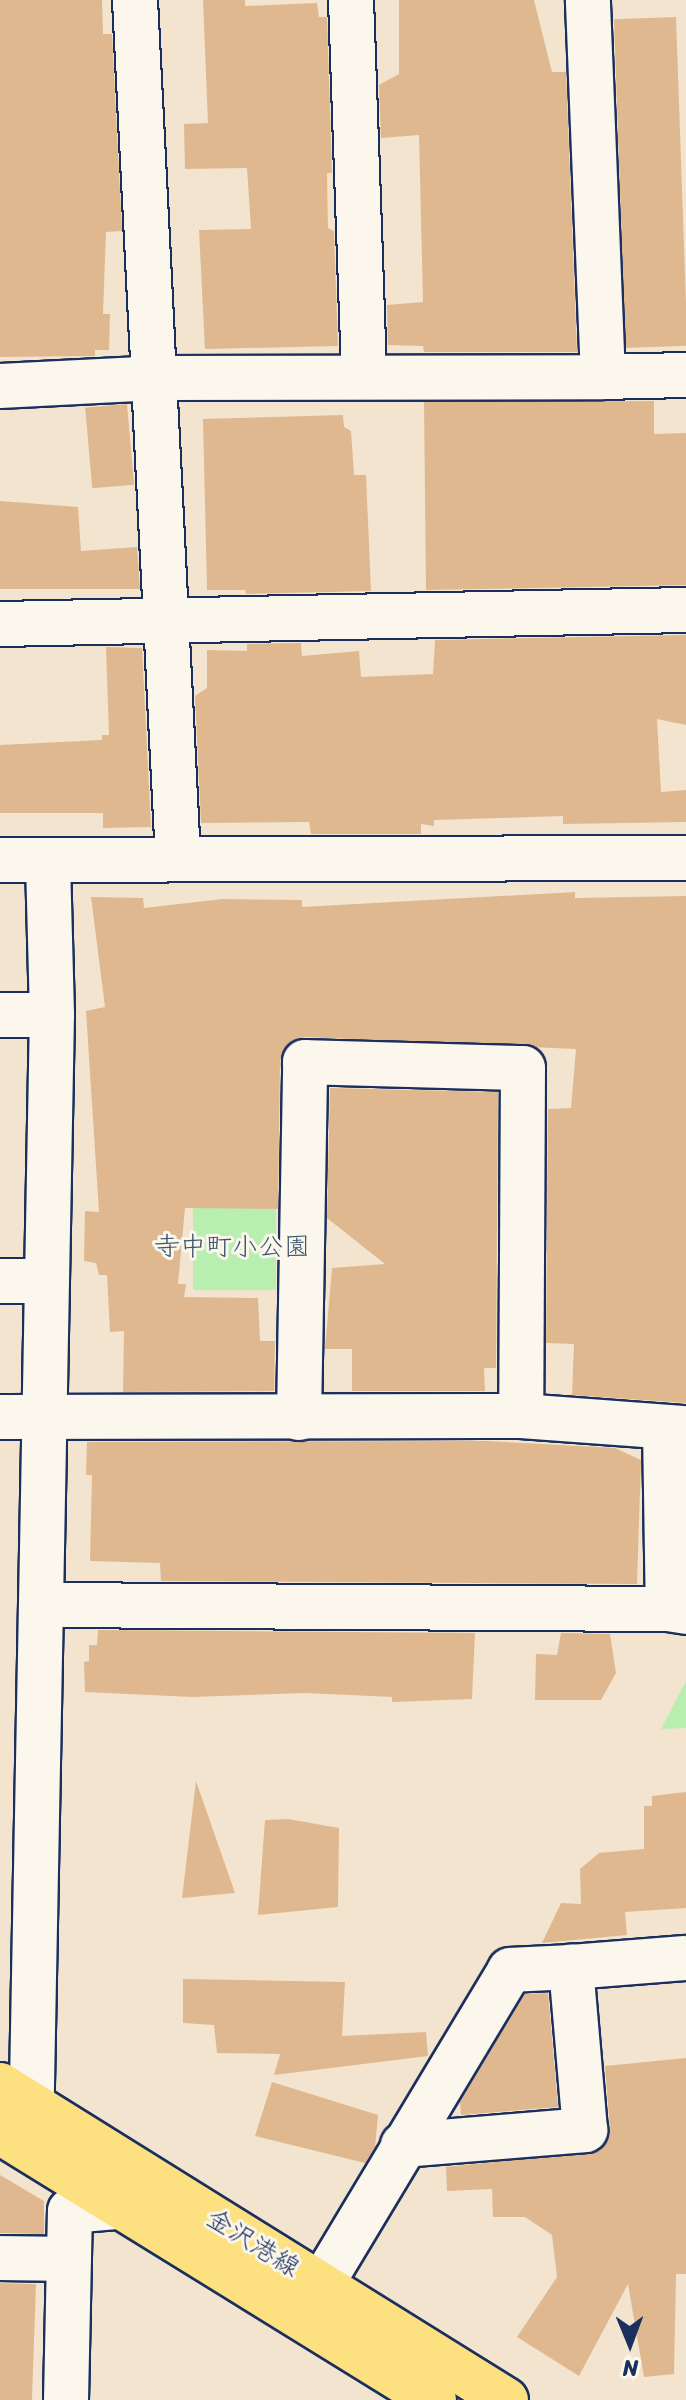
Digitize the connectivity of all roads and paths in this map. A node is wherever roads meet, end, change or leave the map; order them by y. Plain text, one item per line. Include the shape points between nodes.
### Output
1 (135, 0) edge
2 (351, 0) edge
3 (588, 0) edge
4 (686, 375) edge
5 (364, 376) junction
6 (603, 377) junction
7 (156, 378) junction
8 (0, 386) edge
9 (686, 610) edge
10 (164, 619) junction
11 (0, 624) edge
12 (178, 858) junction
13 (686, 858) edge
14 (0, 860) edge
15 (48, 861) junction
16 (0, 1015) edge
17 (52, 1015) junction
18 (0, 1281) edge
19 (47, 1281) junction
20 (521, 1416) junction
21 (0, 1417) edge
22 (44, 1417) junction
23 (299, 1418) junction
24 (676, 1428) edge
25 (42, 1605) junction
26 (677, 1611) edge
27 (686, 1958) edge
28 (571, 1967) junction
29 (15, 2120) edge
30 (403, 2145) junction
31 (130, 2192) junction
32 (0, 2258) edge
33 (69, 2259) junction
34 (321, 2285) junction
35 (66, 2400) edge
36 (434, 2400) edge
37 (506, 2400) edge

1 - 7 street
2 - 5 street
3 - 6 street
4 - 6 street
5 - 6 street
5 - 7 street
7 - 8 street
7 - 10 street
9 - 10 street
10 - 11 street
10 - 12 street
12 - 13 street
12 - 15 street
14 - 15 street
15 - 17 street
16 - 17 street
17 - 19 street
18 - 19 street
19 - 22 street
20 - 23 street
20 - 23 street via 523,1068 305,1062
20 - 24 street
21 - 22 street
22 - 23 street
22 - 25 street
24 - 26 street
25 - 26 street
25 - 29 street
27 - 28 street
28 - 30 street via 510,1970
28 - 30 street via 585,2130
29 - 31 main road, 金沢港線
30 - 34 street
31 - 33 street via 70,2211
31 - 34 main road, 金沢港線
31 - 36 main road, 金沢港線
32 - 33 street
33 - 35 street
34 - 37 main road, 金沢港線

